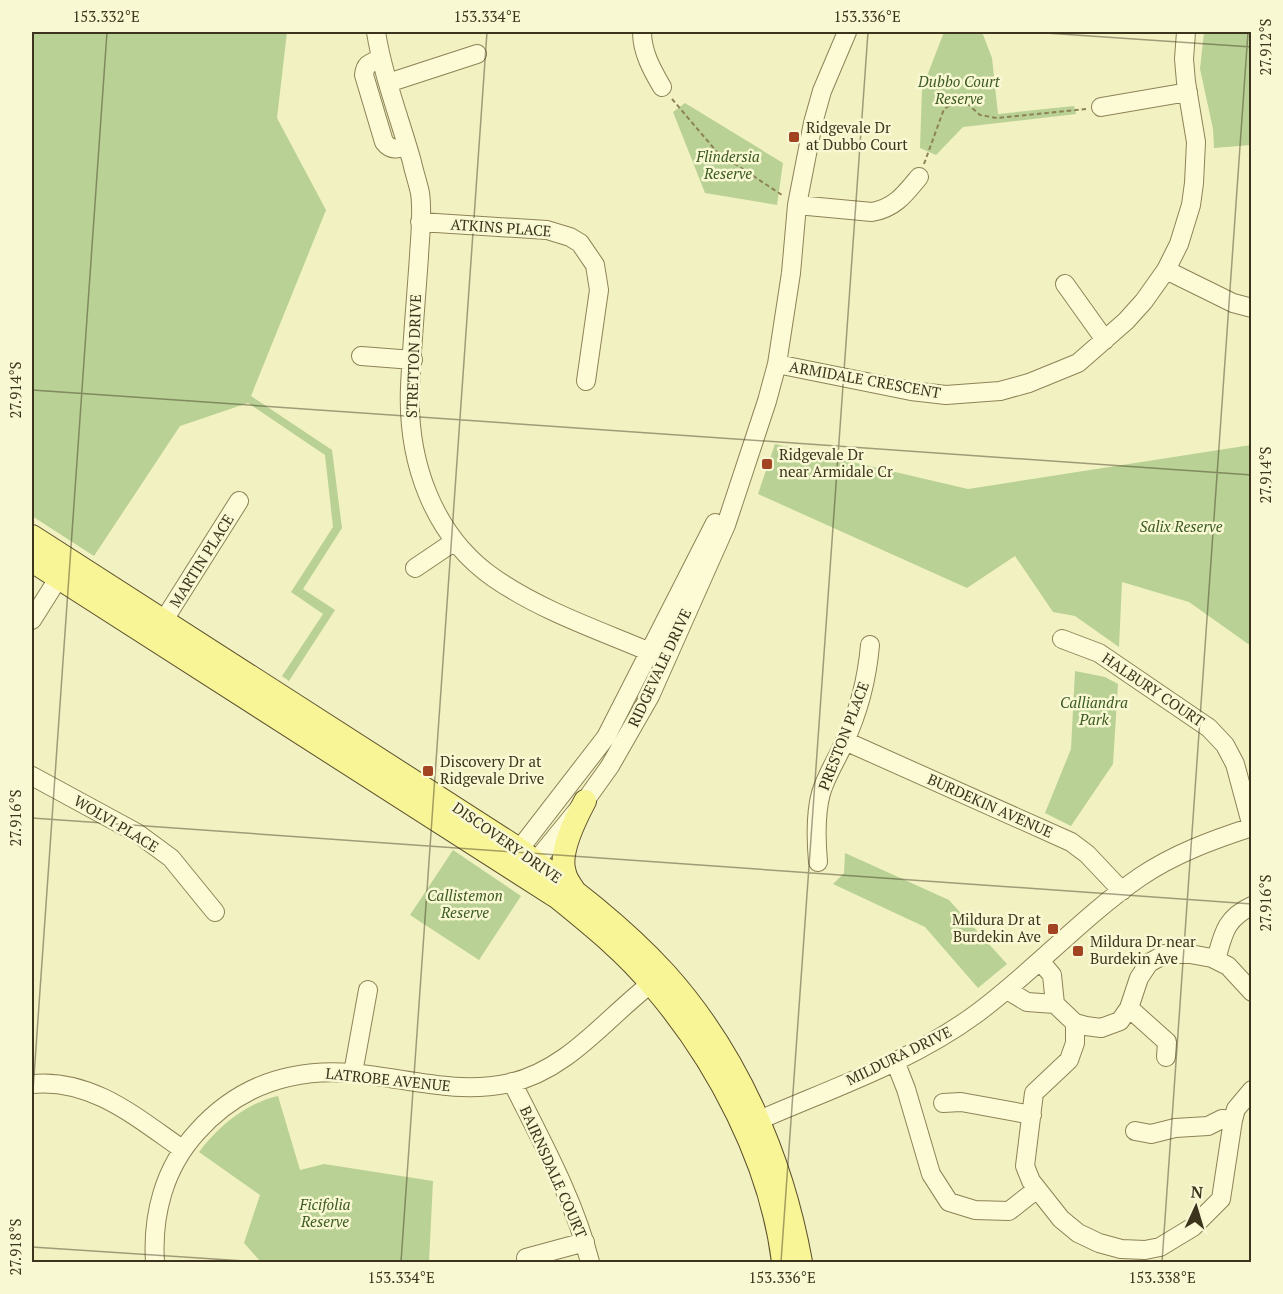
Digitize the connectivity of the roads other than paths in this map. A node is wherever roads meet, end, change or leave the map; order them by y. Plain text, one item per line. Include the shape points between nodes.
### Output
1 (376, 32) edge
2 (642, 32) edge
3 (847, 32) edge
4 (1186, 32) edge
5 (477, 54) dead end
6 (380, 59) junction
7 (388, 83) junction
8 (662, 87) road end
9 (1188, 92) junction
10 (1101, 107) road end
11 (407, 146) junction
12 (919, 177) road end
13 (797, 205) junction
14 (420, 222) junction
15 (1166, 270) junction
16 (1065, 284) dead end
17 (1251, 308) edge
18 (1105, 340) junction
19 (361, 356) dead end
20 (413, 360) junction
21 (777, 364) junction
22 (586, 381) dead end
23 (743, 471) junction
24 (239, 501) dead end
25 (32, 536) edge
26 (455, 541) junction
27 (32, 561) edge
28 (415, 568) dead end
29 (64, 570) junction
30 (164, 620) junction
31 (32, 621) edge
32 (1062, 639) dead end
33 (870, 645) dead end
34 (649, 652) junction
35 (666, 659) junction
36 (845, 741) junction
37 (32, 776) edge
38 (585, 801) junction
39 (1251, 828) edge
40 (818, 862) dead end
41 (521, 863) junction
42 (574, 890) junction
43 (1122, 891) junction
44 (1251, 906) edge
45 (215, 912) dead end
46 (1216, 960) junction
47 (1040, 961) junction
48 (658, 978) junction
49 (368, 990) dead end
50 (1006, 990) junction
51 (1251, 992) edge
52 (1055, 1004) junction
53 (1129, 1008) junction
54 (1075, 1023) junction
55 (1166, 1057) dead end
56 (895, 1061) junction
57 (353, 1073) junction
58 (512, 1082) junction
59 (32, 1084) edge
60 (1251, 1090) edge
61 (943, 1103) dead end
62 (1032, 1114) junction
63 (1233, 1120) junction
64 (750, 1124) junction
65 (1213, 1125) junction
66 (1135, 1131) dead end
67 (1229, 1144) junction
68 (182, 1149) junction
69 (1037, 1189) junction
70 (585, 1242) junction
71 (1104, 1254) edge
72 (526, 1258) dead end
73 (154, 1263) edge
74 (590, 1263) edge
75 (783, 1263) edge
76 (801, 1263) edge

1 - 6 street, STRETTON DRIVE
2 - 8 street via 649,63
3 - 13 street, RIDGEVALE DRIVE via 822,91
4 - 9 street, ARMIDALE CRESCENT
5 - 7 street
6 - 7 street, STRETTON DRIVE
6 - 11 street via 368,63 364,75 384,142 396,149
7 - 11 street, STRETTON DRIVE
9 - 10 street
9 - 15 street, ARMIDALE CRESCENT via 1196,142 1194,183 1179,244
11 - 14 street, STRETTON DRIVE via 420,194
12 - 13 street via 901,199 882,210
13 - 21 street, RIDGEVALE DRIVE
14 - 20 street, STRETTON DRIVE
14 - 22 street, ATKINS PLACE via 547,230 580,243 595,265 599,290
15 - 17 street
15 - 18 street, ARMIDALE CRESCENT via 1138,308
16 - 18 street
18 - 21 street, ARMIDALE CRESCENT via 1078,363 1050,375 974,394 911,391
19 - 20 street
20 - 26 street, STRETTON DRIVE via 411,437 418,469 427,494
21 - 23 street, RIDGEVALE DRIVE
23 - 34 street, RIDGEVALE DRIVE
23 - 35 street, RIDGEVALE DRIVE via 726,525
24 - 30 street, MARTIN PLACE
25 - 29 main road, DISCOVERY DRIVE
26 - 28 street
26 - 34 street, STRETTON DRIVE via 475,563 513,590
27 - 29 main road, DISCOVERY DRIVE
29 - 30 main road, DISCOVERY DRIVE
29 - 31 street
29 - 41 main road, DISCOVERY DRIVE
30 - 41 main road, DISCOVERY DRIVE
32 - 39 street, HALBURY COURT via 1099,653 1209,728 1225,745 1235,764
33 - 36 street, PRESTON PLACE via 863,695
34 - 35 street, STRETTON DRIVE
34 - 41 street, RIDGEVALE DRIVE via 606,737 543,821
35 - 38 street, RIDGEVALE DRIVE via 610,766
36 - 40 street, PRESTON PLACE via 821,792 816,828
36 - 43 street, BURDEKIN AVENUE via 1071,842
37 - 45 street, WOLVI PLACE via 137,833 171,858
38 - 41 street, RIDGEVALE DRIVE
38 - 42 main road via 569,832 564,858 565,874
39 - 43 street, MILDURA DRIVE via 1190,849
41 - 42 main road, DISCOVERY DRIVE
41 - 48 main road, DISCOVERY DRIVE via 558,898
42 - 48 main road, DISCOVERY DRIVE via 624,932
43 - 47 street, MILDURA DRIVE
44 - 46 street via 1235,915 1224,929
46 - 51 street via 1228,966
46 - 53 street via 1165,954 1149,963 1139,978
47 - 50 street, MILDURA DRIVE
47 - 52 street via 1052,975
48 - 58 street, LATROBE AVENUE via 575,1050 537,1073
48 - 64 main road, DISCOVERY DRIVE via 688,1000 720,1047 744,1089
49 - 57 street
50 - 52 street via 1027,1002
50 - 56 street, MILDURA DRIVE via 944,1036
52 - 54 street
53 - 54 street via 1120,1021 1101,1028
53 - 55 street via 1167,1042
54 - 62 street via 1075,1043 1069,1060 1034,1093
56 - 64 street, MILDURA DRIVE
56 - 69 street via 932,1174 949,1202 975,1210 1009,1211
57 - 58 street, LATROBE AVENUE via 445,1087 478,1088
57 - 68 street, LATROBE AVENUE via 312,1072 274,1080 240,1095 210,1117
58 - 70 street, BAIRNSDALE COURT via 559,1177
59 - 68 street via 75,1086 115,1103
60 - 63 street via 1236,1109
61 - 62 street via 961,1102
62 - 69 street via 1025,1166
63 - 65 street via 1222,1119
63 - 67 street
64 - 75 main road, DISCOVERY DRIVE
64 - 76 main road, DISCOVERY DRIVE via 779,1174
65 - 66 street via 1151,1134
65 - 67 street via 1212,1138
67 - 71 street via 1221,1199 1193,1227 1160,1247
68 - 73 street, LATROBE AVENUE via 159,1202 153,1237
69 - 71 street via 1061,1219
70 - 72 street
70 - 74 street, BAIRNSDALE COURT

